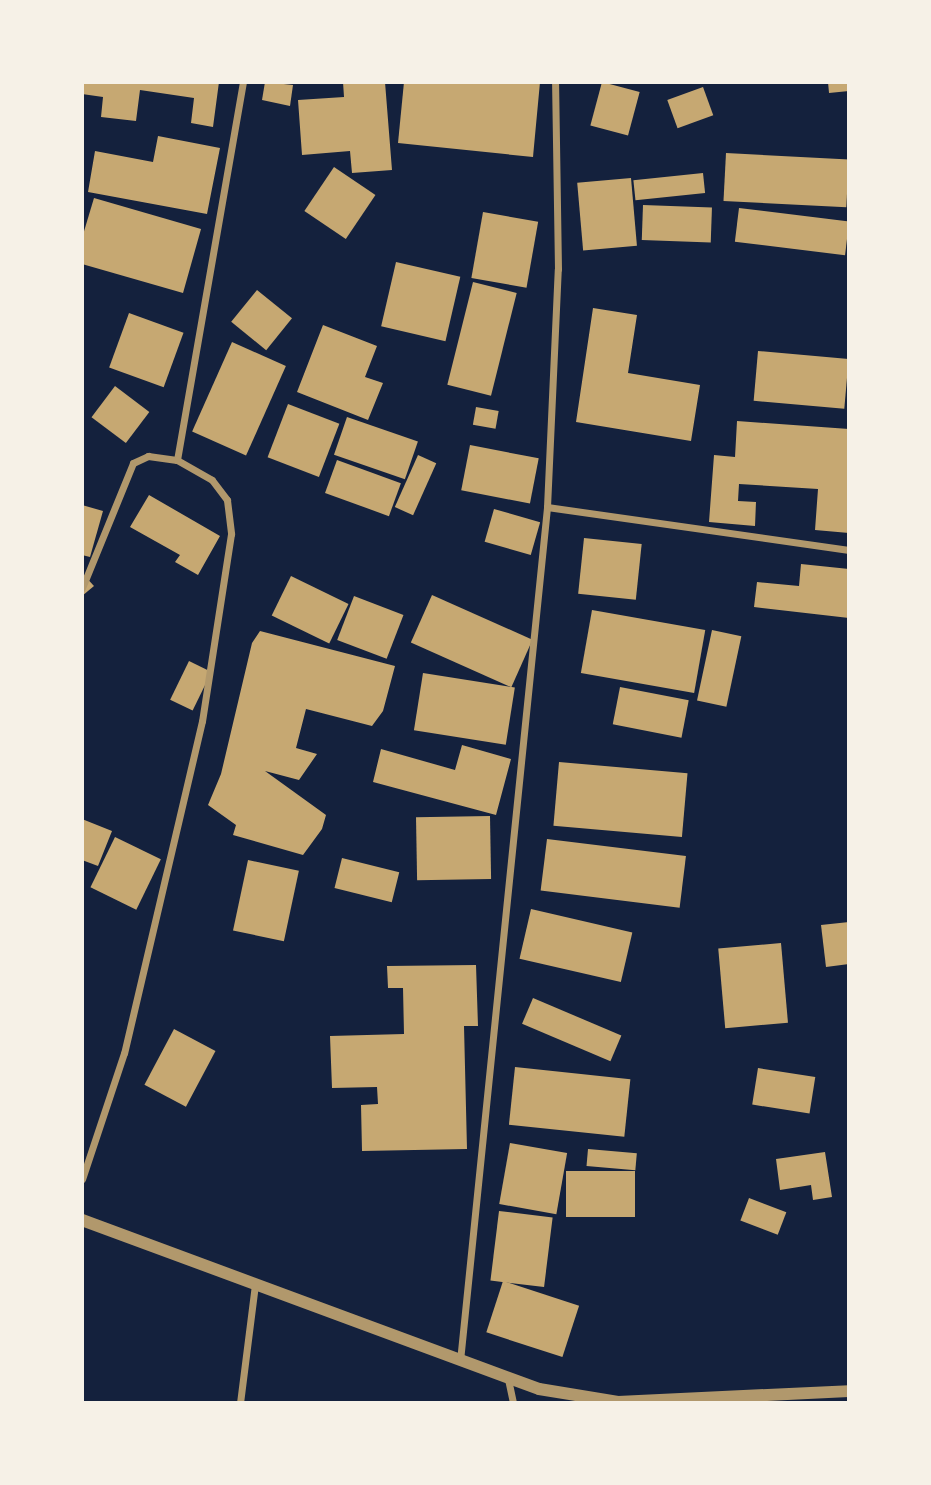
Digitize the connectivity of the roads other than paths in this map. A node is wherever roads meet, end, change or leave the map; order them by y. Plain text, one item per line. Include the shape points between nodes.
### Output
1 (243, 82) edge
2 (555, 82) edge
3 (177, 460) junction
4 (547, 507) junction
5 (849, 550) edge
6 (82, 587) edge
7 (82, 1179) edge
8 (82, 1220) edge
9 (255, 1285) junction
10 (460, 1362) junction
11 (508, 1378) junction
12 (849, 1391) edge
13 (240, 1403) edge
14 (513, 1403) edge

1 - 3 street
2 - 4 street via 558,269
3 - 6 street via 148,456 133,463
3 - 7 street via 212,480 227,500 231,534 202,721 149,951 124,1053
4 - 5 street
4 - 10 street
8 - 9 street
9 - 10 street
9 - 13 street
10 - 11 street
11 - 12 street via 539,1390 618,1402
11 - 14 street

